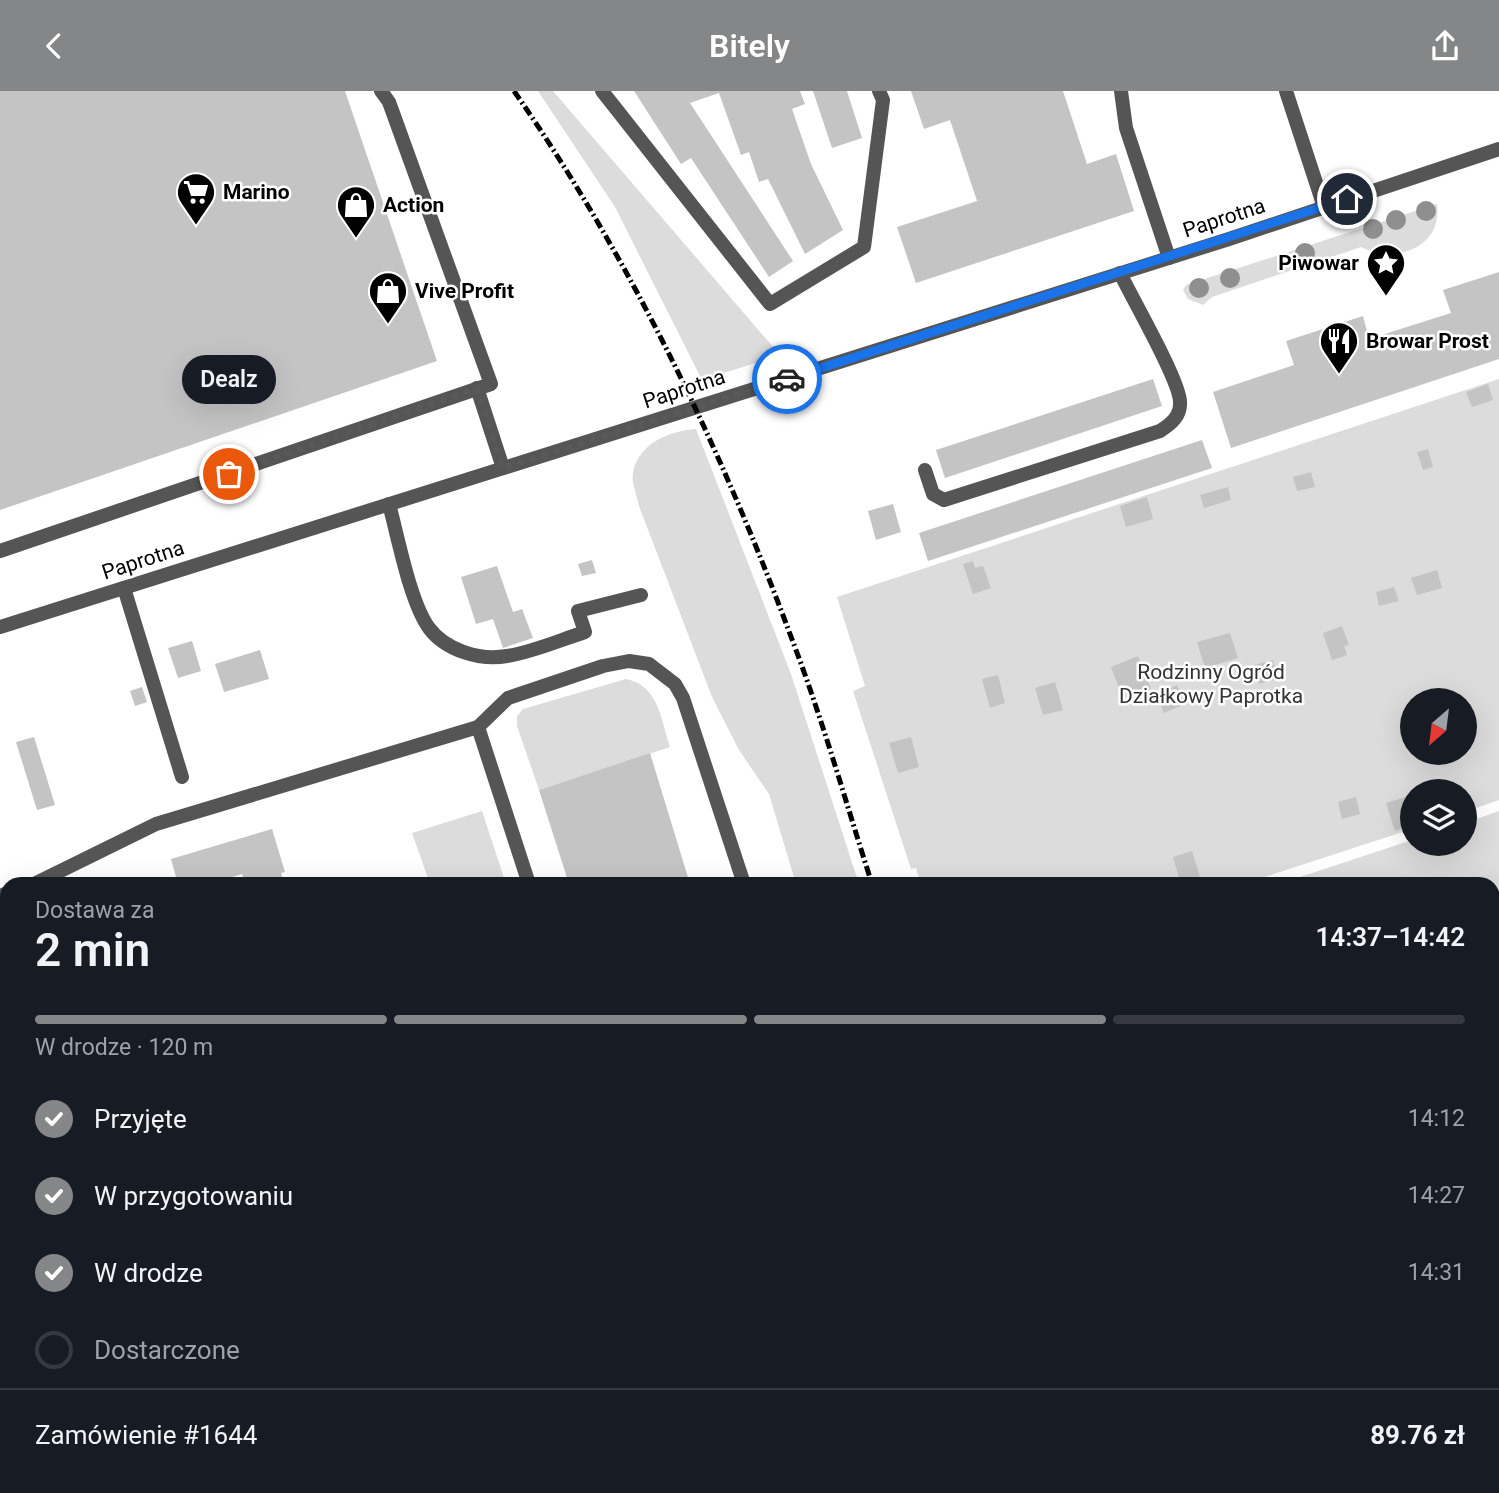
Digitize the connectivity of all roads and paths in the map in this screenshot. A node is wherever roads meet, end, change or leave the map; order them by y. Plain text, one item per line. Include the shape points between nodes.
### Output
1 (381, 91) edge
2 (602, 91) edge
3 (879, 91) edge
4 (1121, 91) edge
5 (1286, 91) edge
6 (1499, 149) edge
7 (1324, 207) junction
8 (1170, 258) junction
9 (1120, 273) junction
10 (477, 388) junction
11 (503, 468) junction
12 (925, 470) dead end
13 (389, 504) junction
14 (0, 551) edge
15 (124, 588) junction
16 (641, 595) dead end
17 (0, 627) edge
18 (478, 727) junction
19 (182, 777) dead end
20 (48, 877) edge
21 (527, 877) edge
22 (742, 877) edge

1 - 10 street via 389,102 491,384
2 - 3 street via 770,305 864,247 883,100
4 - 8 street via 1126,128
5 - 7 street
6 - 7 street, Paprotna
7 - 8 street, Paprotna
8 - 9 street, Paprotna
9 - 11 street, Paprotna
9 - 12 street via 1178,390 1179,414 1172,423 1160,431 944,500 933,494
10 - 11 street
10 - 14 street
11 - 13 street, Paprotna
13 - 15 street, Paprotna
13 - 16 street via 416,600 429,629 457,650 486,658 508,656 584,632 578,611
15 - 17 street, Paprotna
15 - 19 street
18 - 20 street via 156,824
18 - 21 street
18 - 22 street via 508,698 603,666 629,661 649,664 675,684 683,698

